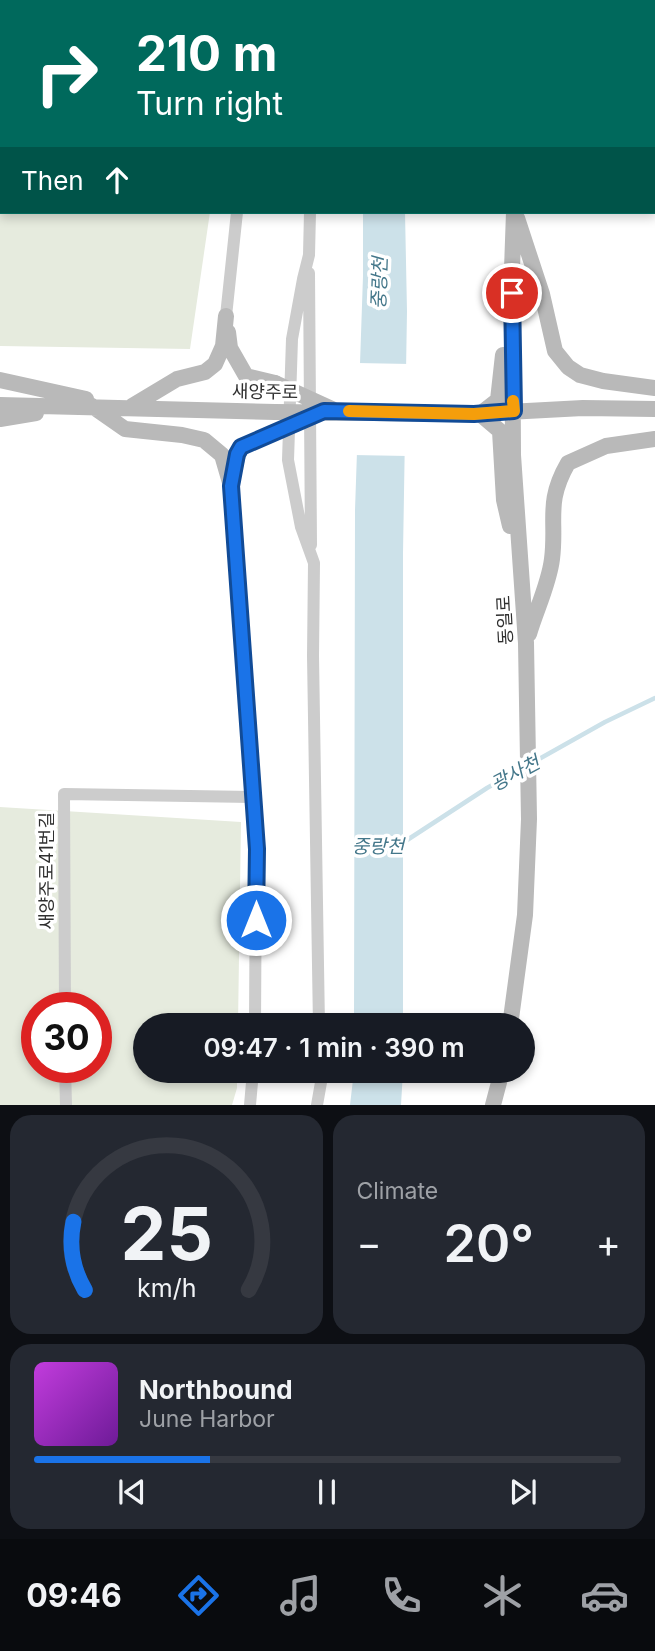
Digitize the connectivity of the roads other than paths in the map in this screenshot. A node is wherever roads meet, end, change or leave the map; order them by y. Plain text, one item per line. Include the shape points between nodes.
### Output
1 (237, 214) edge
2 (310, 214) edge
3 (514, 214) edge
4 (515, 214) edge
5 (309, 255) junction
6 (512, 269) junction
7 (226, 316) junction
8 (0, 380) edge
9 (655, 388) edge
10 (0, 405) edge
11 (90, 406) junction
12 (124, 407) junction
13 (655, 409) edge
14 (331, 411) junction
15 (514, 411) junction
16 (474, 414) junction
17 (0, 419) edge
18 (655, 439) edge
19 (231, 486) junction
20 (311, 554) junction
21 (521, 569) junction
22 (526, 643) junction
23 (251, 797) junction
24 (65, 992) edge
25 (254, 1013) edge
26 (319, 1013) edge
27 (512, 1013) edge
28 (65, 1083) edge
29 (252, 1083) edge
30 (321, 1083) edge
31 (499, 1083) edge
32 (66, 1105) edge
33 (250, 1105) edge
34 (317, 1105) edge
35 (493, 1105) edge

1 - 7 street
2 - 5 street
3 - 6 street, 동일로
4 - 9 street via 542,294 555,351 580,375
5 - 20 street
5 - 20 street via 292,339 288,460
6 - 15 street, 동일로
6 - 16 street via 498,400
7 - 12 street via 223,346 215,364
7 - 14 street, bridge via 230,348 246,376 275,383
8 - 12 street
10 - 11 street, 새양주로
11 - 12 street, 새양주로
11 - 17 street
11 - 19 street via 125,429 204,440 222,455
12 - 14 street, 새양주로, bridge
13 - 15 street, 새양주로
14 - 16 street, 새양주로, bridge
14 - 19 street, bridge via 241,447
15 - 16 street, 새양주로
15 - 21 street, 동일로
16 - 21 street via 500,431 504,500
18 - 22 street via 606,446 568,463 554,491 552,560
19 - 23 street
20 - 26 street
21 - 22 street, 동일로
22 - 27 street, 동일로 via 529,819 525,915
23 - 24 street, 새양주로41번길 via 64,794
23 - 25 street via 257,849
28 - 32 street
29 - 33 street
30 - 34 street
31 - 35 street

